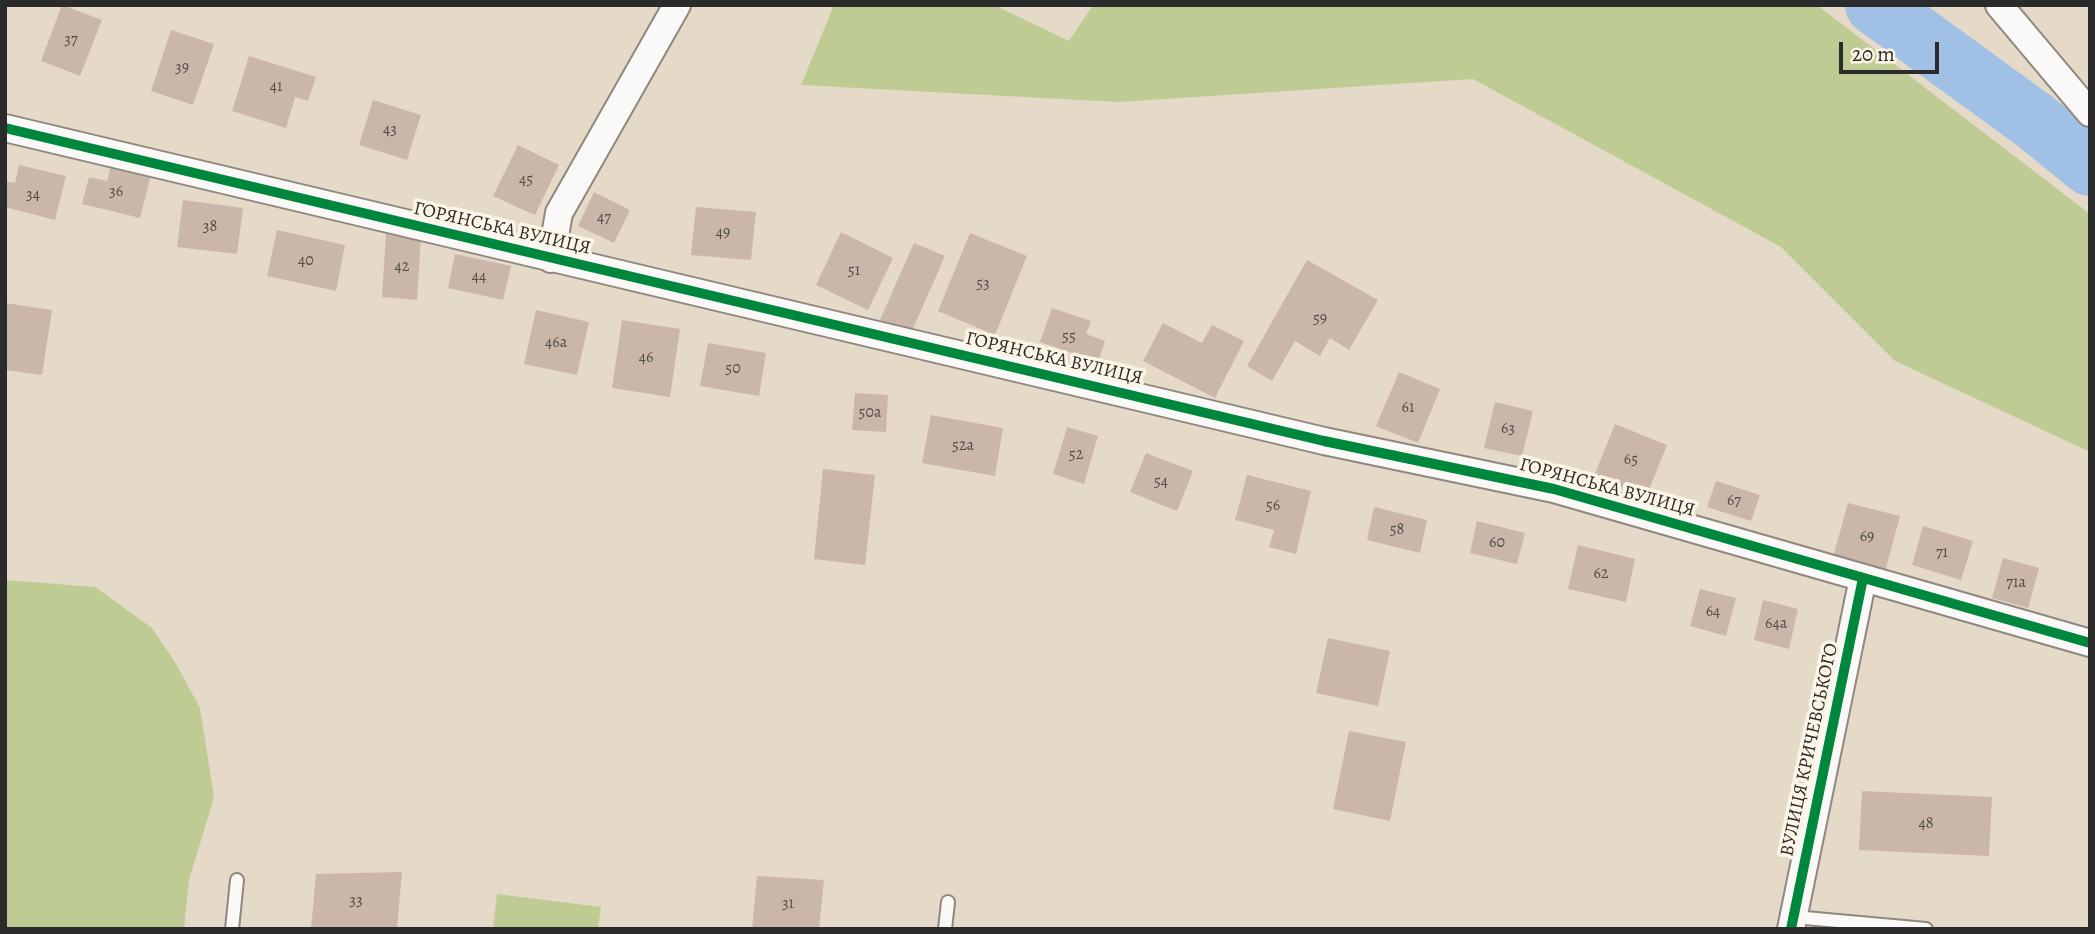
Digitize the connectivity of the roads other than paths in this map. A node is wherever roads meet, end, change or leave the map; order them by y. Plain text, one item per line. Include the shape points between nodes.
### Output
1 (677, 5) edge
2 (1999, 5) edge
3 (2090, 113) edge
4 (5, 128) edge
5 (551, 259) junction
6 (1863, 578) junction
7 (2090, 643) edge
8 (237, 880) dead end
9 (948, 902) dead end
10 (1792, 923) edge
11 (232, 929) edge
12 (945, 929) edge
13 (1927, 929) edge

1 - 5 street via 559,213
2 - 3 street
4 - 5 street, ГОРЯНСЬКА ВУЛИЦЯ
5 - 6 street, ГОРЯНСЬКА ВУЛИЦЯ via 1324,441 1554,489
6 - 7 street, ГОРЯНСЬКА ВУЛИЦЯ
6 - 10 street, ВУЛИЦЯ КРИЧЕВСЬКОГО
8 - 11 lane
9 - 12 lane
10 - 13 lane

